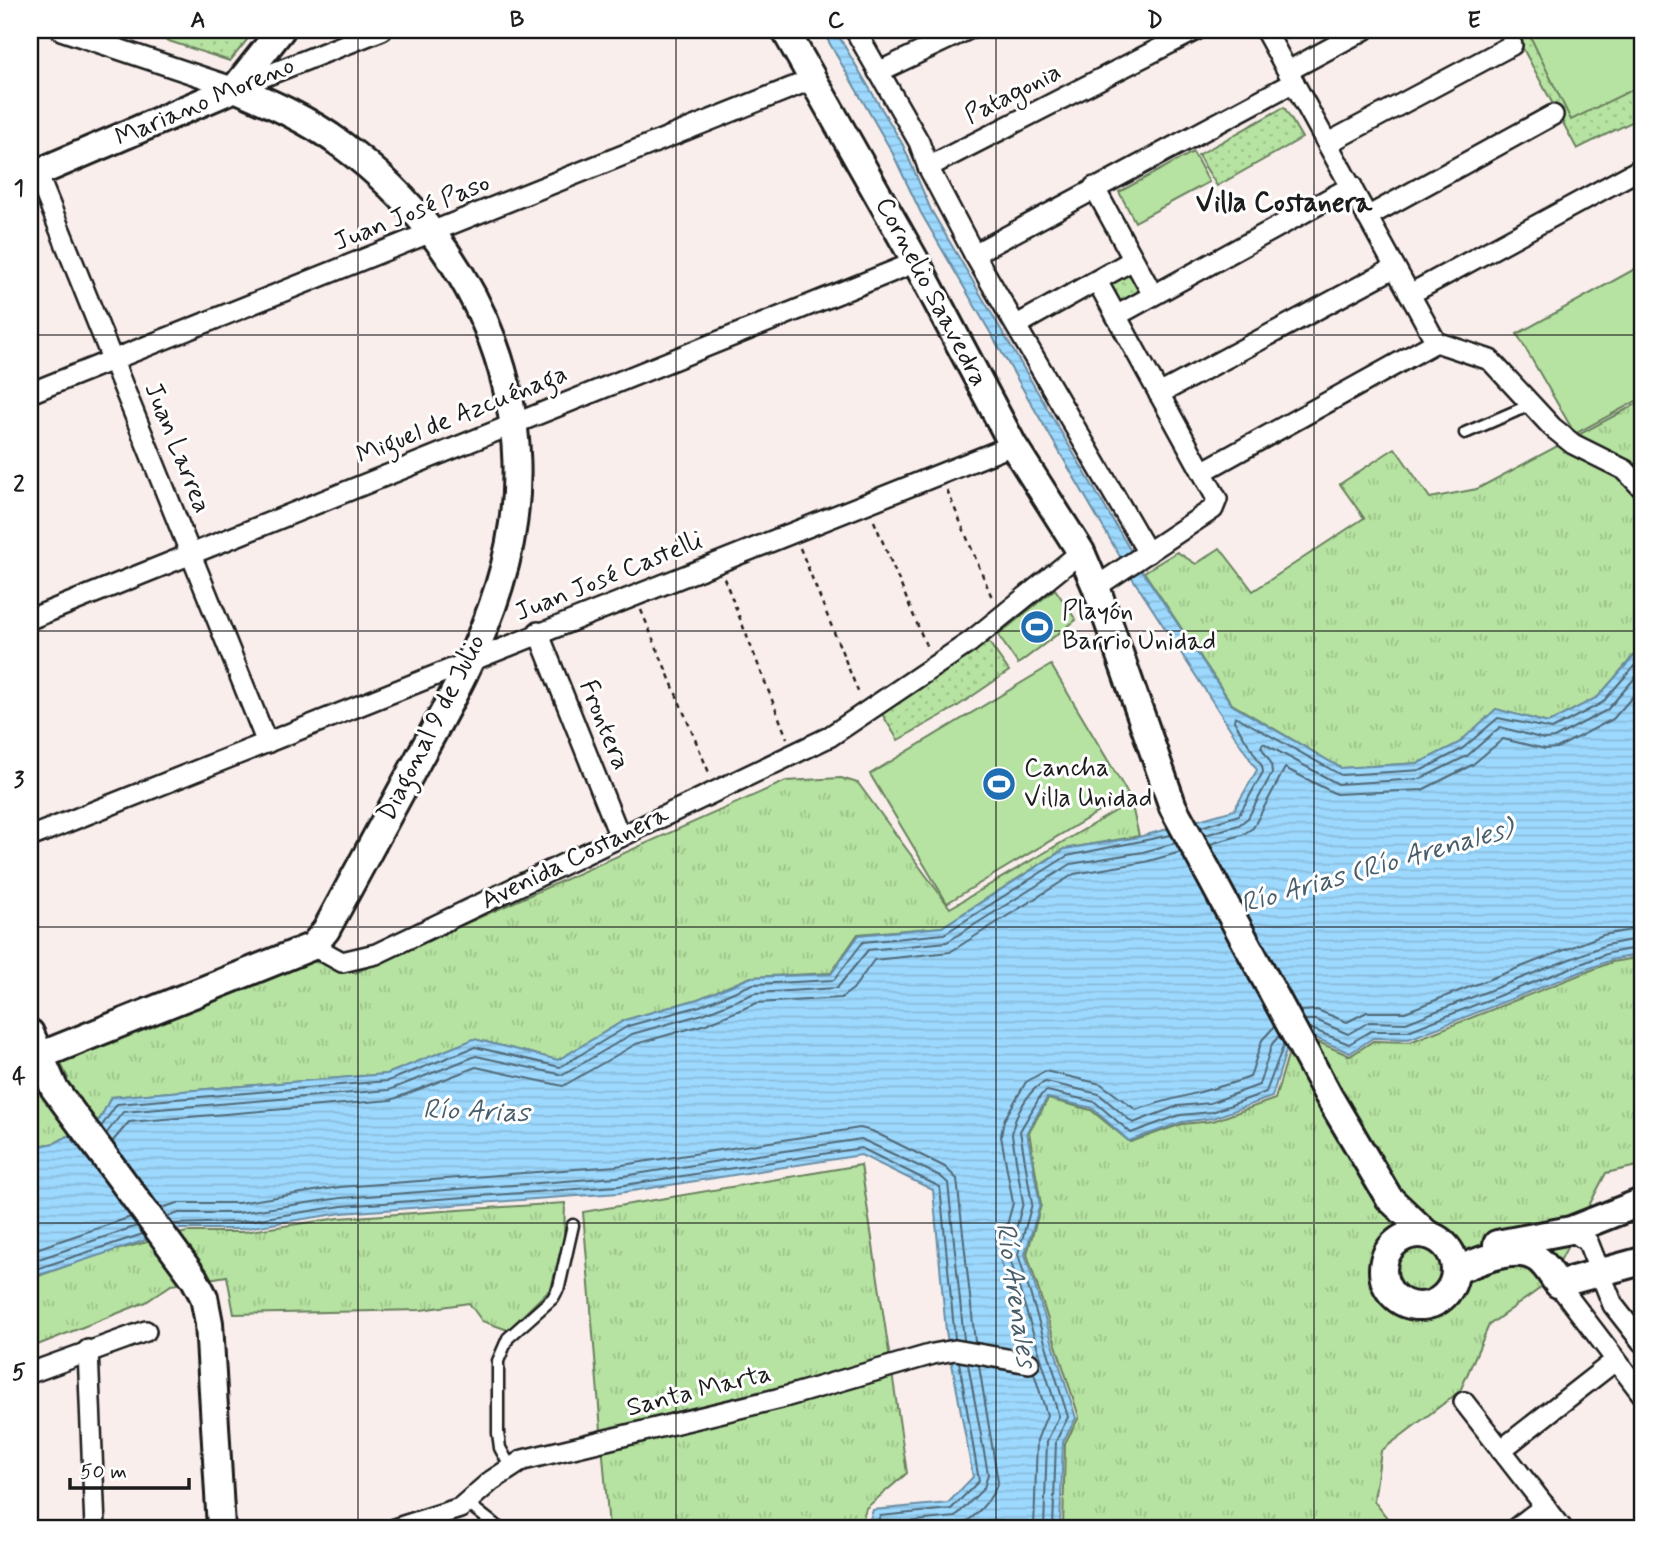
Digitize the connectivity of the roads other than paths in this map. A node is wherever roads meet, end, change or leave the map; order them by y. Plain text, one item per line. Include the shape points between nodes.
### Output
1 (61, 30) edge
2 (281, 30) edge
3 (382, 30) edge
4 (785, 30) edge
5 (855, 30) edge
6 (967, 30) edge
7 (1196, 30) edge
8 (1265, 30) edge
9 (1364, 30) edge
10 (1512, 45) dead end
11 (878, 72) junction
12 (1291, 76) junction
13 (813, 79) junction
14 (235, 88) junction
15 (1553, 115) dead end
16 (1328, 143) junction
17 (928, 167) junction
18 (1642, 168) edge
19 (33, 174) edge
20 (1352, 186) junction
21 (1094, 187) junction
22 (1367, 217) junction
23 (432, 234) junction
24 (974, 254) junction
25 (1133, 260) junction
26 (916, 262) junction
27 (1394, 268) junction
28 (1097, 281) junction
29 (1410, 294) junction
30 (1153, 295) junction
31 (1116, 316) junction
32 (1017, 326) junction
33 (1436, 342) junction
34 (112, 358) junction
35 (30, 393) edge
36 (1159, 394) junction
37 (1530, 405) junction
38 (513, 422) junction
39 (1465, 433) dead end
40 (1013, 445) junction
41 (1202, 472) junction
42 (1642, 488) edge
43 (1081, 552) junction
44 (1148, 553) junction
45 (192, 555) junction
46 (1107, 580) junction
47 (30, 619) edge
48 (538, 632) junction
49 (472, 660) junction
50 (267, 743) junction
51 (620, 836) junction
52 (30, 837) edge
53 (313, 946) junction
54 (33, 1049) edge
55 (1389, 1198) junction
56 (1642, 1202) edge
57 (573, 1225) dead end
58 (1571, 1230) junction
59 (1444, 1251) junction
60 (1388, 1254) junction
61 (1642, 1261) edge
62 (1598, 1272) junction
63 (1559, 1283) junction
64 (146, 1331) dead end
65 (1642, 1342) edge
66 (88, 1350) junction
67 (1616, 1360) junction
68 (1030, 1363) dead end
69 (30, 1373) edge
70 (1642, 1394) edge
71 (1464, 1402) dead end
72 (1501, 1450) junction
73 (510, 1466) junction
74 (467, 1503) junction
75 (1545, 1506) junction
76 (95, 1528) edge
77 (221, 1528) edge
78 (398, 1528) edge
79 (499, 1528) edge
80 (1516, 1528) edge
81 (1562, 1528) edge

1 - 14 street, Diagonal 9 de Julio
2 - 14 street
3 - 14 street, Mariano Moreno
4 - 13 street, Cornelio Saavedra
5 - 11 street
6 - 11 street
7 - 17 street, Patagonia
8 - 12 street
9 - 12 street
10 - 16 street
11 - 17 street via 919,142
12 - 16 street
12 - 21 street
13 - 23 street, Juan José Paso
13 - 26 street, Cornelio Saavedra
14 - 19 street, Mariano Moreno
14 - 23 street, Diagonal 9 de Julio via 293,113 341,144 390,187
15 - 22 street
16 - 20 street
17 - 24 street
18 - 29 street
19 - 34 street, Juan Larrea
20 - 22 street
20 - 30 street
21 - 24 street
21 - 25 street
22 - 27 street
23 - 34 street, Juan José Paso
23 - 38 street, Diagonal 9 de Julio via 464,277 494,338
24 - 32 street
25 - 28 street
25 - 30 street
26 - 38 street, Miguel de Azcuénaga
26 - 40 street, Cornelio Saavedra
27 - 29 street
27 - 36 street
28 - 31 street
28 - 32 street
29 - 33 street
30 - 31 street
31 - 36 street
32 - 44 street
33 - 37 street via 1490,360
33 - 41 street
34 - 35 street, Juan José Paso
34 - 45 street, Juan Larrea
36 - 41 street
37 - 39 lane
37 - 42 street via 1573,444 1625,470
38 - 45 street, Miguel de Azcuénaga
38 - 49 street, Diagonal 9 de Julio via 517,481 511,542
40 - 43 street, Cornelio Saavedra
40 - 48 street, Juan José Castelli
41 - 44 street via 1217,499 1213,509
43 - 46 street, Cornelio Saavedra
43 - 51 street, Avenida Costanera via 935,666 829,737
44 - 46 street
45 - 47 street, Miguel de Azcuénaga
45 - 50 street, Juan Larrea
46 - 55 street, Cornelio Saavedra via 1173,807 1328,1095
48 - 49 street, Juan José Castelli
48 - 51 street, Frontera
49 - 50 street, Juan José Castelli
49 - 53 street, Diagonal 9 de Julio via 326,930
50 - 52 street, Juan José Castelli
51 - 53 street, Avenida Costanera via 376,954 342,962
53 - 54 street
54 - 77 street via 54,1088 204,1297 211,1335
55 - 59 street
55 - 60 street via 1392,1227
56 - 58 street
57 - 73 lane via 553,1298 508,1338 498,1361 498,1433
58 - 59 street
58 - 62 street via 1588,1242
59 - 60 street via 1405,1237
59 - 60 street via 1448,1291 1431,1304 1410,1305 1386,1284
59 - 63 street via 1481,1260 1519,1253 1536,1257
61 - 62 street
62 - 63 street
62 - 65 street via 1614,1305
63 - 67 street
64 - 66 street
66 - 69 street
66 - 76 street
67 - 70 street
67 - 72 street
68 - 73 street, Santa Marta via 955,1350 933,1354 781,1398
71 - 72 street
72 - 75 street
73 - 74 street, Santa Marta
74 - 78 street, Santa Marta
74 - 79 lane
75 - 80 street
75 - 81 street

